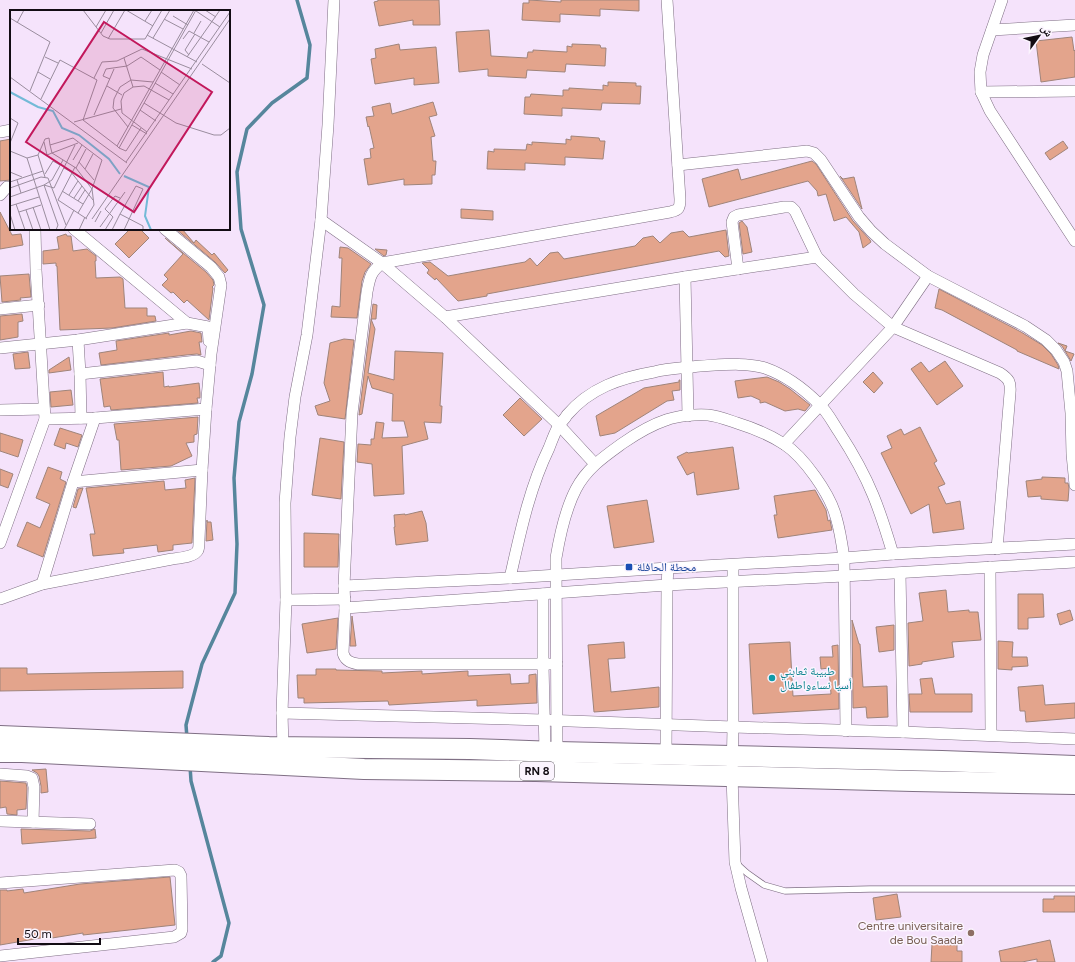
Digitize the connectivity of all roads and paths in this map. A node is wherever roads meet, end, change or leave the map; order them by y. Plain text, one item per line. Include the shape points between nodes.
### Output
1 (334, 0) edge
2 (668, 0) edge
3 (1002, 0) edge
4 (1075, 25) edge
5 (992, 30) junction
6 (1075, 91) edge
7 (981, 92) junction
8 (10, 130) edge
9 (0, 132) edge
10 (678, 165) junction
11 (321, 220) junction
12 (36, 230) edge
13 (75, 230) edge
14 (166, 230) edge
15 (1075, 241) edge
16 (817, 257) junction
17 (382, 263) junction
18 (738, 270) junction
19 (928, 276) junction
20 (684, 277) junction
21 (39, 305) junction
22 (0, 309) edge
23 (445, 318) junction
24 (187, 323) junction
25 (893, 327) junction
26 (78, 340) junction
27 (41, 344) junction
28 (0, 348) edge
29 (211, 354) junction
30 (210, 365) junction
31 (687, 367) junction
32 (80, 374) junction
33 (821, 405) junction
34 (206, 408) junction
35 (0, 410) edge
36 (44, 414) junction
37 (688, 416) junction
38 (82, 418) junction
39 (95, 418) junction
40 (560, 425) junction
41 (784, 444) junction
42 (595, 464) junction
43 (202, 470) junction
44 (73, 482) junction
45 (1075, 485) edge
46 (0, 543) edge
47 (1075, 545) edge
48 (996, 549) junction
49 (893, 554) junction
50 (844, 558) junction
51 (1075, 562) edge
52 (733, 565) junction
53 (990, 567) junction
54 (668, 568) junction
55 (900, 573) junction
56 (556, 576) junction
57 (844, 576) junction
58 (510, 578) junction
59 (732, 582) junction
60 (42, 584) junction
61 (344, 586) junction
62 (667, 586) junction
63 (556, 593) junction
64 (543, 594) junction
65 (0, 599) edge
66 (286, 600) junction
67 (345, 603) junction
68 (543, 664) junction
69 (557, 664) junction
70 (282, 713) junction
71 (543, 720) junction
72 (557, 720) junction
73 (666, 725) junction
74 (733, 727) junction
75 (846, 731) junction
76 (903, 732) junction
77 (991, 735) junction
78 (0, 736) edge
79 (1075, 739) edge
80 (283, 747) junction
81 (0, 752) edge
82 (551, 752) junction
83 (666, 754) junction
84 (732, 756) junction
85 (1075, 766) edge
86 (0, 774) edge
87 (732, 776) junction
88 (1075, 784) edge
89 (0, 821) edge
90 (33, 822) junction
91 (90, 824) dead end
92 (735, 862) junction
93 (0, 883) edge
94 (1075, 889) edge
95 (0, 956) edge
96 (762, 962) edge

1 - 11 street
2 - 10 street
3 - 5 street
4 - 5 street
5 - 7 street via 983,55 980,72
6 - 7 street
7 - 15 street via 990,111
8 - 9 street
10 - 17 street via 680,204 674,211
10 - 19 street via 807,151 814,153 871,231
11 - 17 street
11 - 66 street via 307,334 290,437 285,503
12 - 21 street
13 - 24 street
14 - 29 street via 211,267 219,277 221,290
16 - 18 street
16 - 18 street via 795,211 784,206 738,215 733,219
16 - 25 street via 854,294
17 - 23 street
17 - 61 street via 371,275 367,292 352,413
18 - 20 street
19 - 25 street
19 - 45 street via 1025,326 1056,350 1067,371
20 - 23 street
20 - 31 street
21 - 22 street
21 - 27 street
23 - 40 street
24 - 26 street
24 - 29 street via 208,327
25 - 33 street
25 - 48 street via 1000,374 1009,381
26 - 27 street
26 - 32 street
27 - 28 street
27 - 36 street
29 - 30 street
30 - 32 street via 197,361
30 - 34 street
31 - 33 street via 728,364 764,368 780,374
31 - 37 street
31 - 40 street via 659,370 615,381 586,397 573,408
32 - 38 street
33 - 41 street
33 - 49 street via 864,475 874,496
34 - 39 street
34 - 43 street
35 - 36 street
36 - 38 street
36 - 46 street
37 - 41 street via 728,420 752,428
37 - 42 street via 666,420 647,428
38 - 39 street
39 - 44 street
40 - 42 street
40 - 58 street via 541,464 528,503
41 - 50 street via 797,454 826,494 836,515
42 - 56 street via 576,488 565,515 556,558
43 - 44 street
43 - 60 street via 199,540 196,553 172,560
44 - 60 street
47 - 48 street
48 - 49 street
49 - 50 street
50 - 52 street
50 - 57 street
51 - 53 street
52 - 54 street
52 - 59 street
53 - 55 street
53 - 77 street
54 - 56 street
54 - 62 street
55 - 57 street
55 - 76 street
56 - 58 street
56 - 63 street
57 - 59 street
57 - 75 street
58 - 61 street
59 - 62 street
59 - 74 street
60 - 65 street
61 - 67 street
62 - 63 street
62 - 73 street
63 - 64 street
63 - 69 street
64 - 67 street
64 - 68 street
66 - 67 street
66 - 70 street
67 - 68 street via 343,653 352,663
68 - 69 street
68 - 71 street
69 - 72 street
70 - 71 street
70 - 80 street
71 - 72 street
71 - 82 street
72 - 73 street
72 - 82 street
73 - 74 street
73 - 83 street
74 - 75 street
74 - 84 street
75 - 76 street
76 - 77 street
77 - 79 street
78 - 80 highway, RN 8
80 - 82 highway, RN 8
81 - 87 highway, RN 8 via 364,769
82 - 83 highway, RN 8
83 - 84 highway, RN 8
84 - 85 highway, RN 8
84 - 87 street
86 - 90 street via 32,778
87 - 88 highway, RN 8
87 - 92 street
89 - 90 street
90 - 91 street
92 - 94 lane via 764,886 785,892 870,889
92 - 96 street
93 - 95 street via 178,870 181,876 182,929 181,933 174,937

